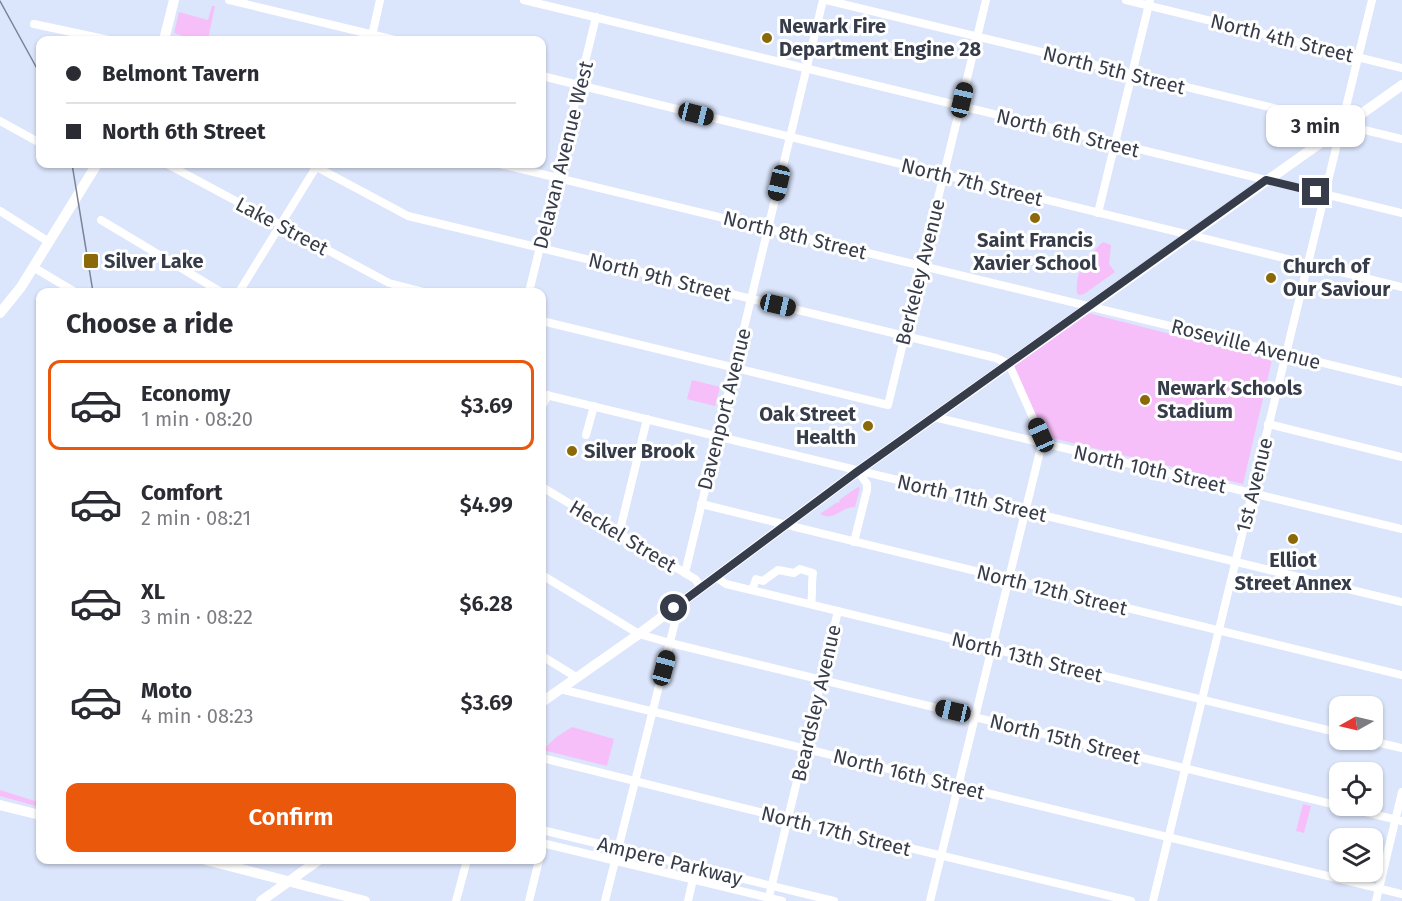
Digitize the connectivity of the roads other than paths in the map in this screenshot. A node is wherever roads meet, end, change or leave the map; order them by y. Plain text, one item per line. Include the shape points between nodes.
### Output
1 (174, 0) edge
2 (230, 0) edge
3 (380, 0) edge
4 (524, 0) edge
5 (824, 0) edge
6 (986, 0) edge
7 (1126, 0) edge
8 (1372, 0) edge
9 (1149, 3) edge
10 (596, 17) junction
11 (34, 24) dead end
12 (90, 36) edge
13 (165, 36) edge
14 (364, 36) edge
15 (371, 36) edge
16 (977, 37) junction
17 (1358, 57) junction
18 (1402, 68) edge
19 (806, 69) junction
20 (1131, 75) junction
21 (546, 77) edge
22 (1402, 85) edge
23 (579, 86) junction
24 (960, 106) junction
25 (0, 121) edge
26 (1342, 126) junction
27 (790, 137) junction
28 (1402, 140) edge
29 (36, 141) edge
30 (1114, 144) junction
31 (95, 168) edge
32 (174, 168) edge
33 (313, 168) edge
34 (322, 168) edge
35 (516, 168) edge
36 (943, 175) junction
37 (557, 178) junction
38 (1266, 180) junction
39 (1325, 194) junction
40 (0, 211) edge
41 (1098, 213) junction
42 (1402, 213) edge
43 (101, 220) dead end
44 (280, 225) junction
45 (768, 228) junction
46 (1190, 236) junction
47 (49, 242) junction
48 (540, 248) junction
49 (1308, 264) junction
50 (921, 265) junction
51 (33, 267) junction
52 (1402, 287) edge
53 (68, 288) edge
54 (214, 288) edge
55 (241, 288) edge
56 (407, 288) edge
57 (530, 288) edge
58 (751, 299) junction
59 (1090, 306) junction
60 (0, 312) edge
61 (546, 322) edge
62 (904, 336) junction
63 (1286, 354) junction
64 (1009, 364) junction
65 (734, 368) junction
66 (1402, 382) edge
67 (546, 395) edge
68 (594, 406) junction
69 (934, 417) junction
70 (647, 419) junction
71 (1268, 424) junction
72 (586, 435) dead end
73 (718, 437) junction
74 (1042, 443) junction
75 (1402, 457) edge
76 (858, 471) junction
77 (546, 489) edge
78 (1252, 493) junction
79 (701, 504) junction
80 (1025, 511) junction
81 (784, 525) junction
82 (1402, 529) edge
83 (619, 534) junction
84 (854, 542) junction
85 (1235, 561) junction
86 (685, 573) junction
87 (546, 577) edge
88 (716, 577) junction
89 (1009, 579) junction
90 (701, 587) junction
91 (752, 590) junction
92 (1402, 602) edge
93 (811, 604) junction
94 (674, 608) junction
95 (838, 611) junction
96 (1219, 630) junction
97 (639, 634) junction
98 (670, 643) junction
99 (992, 648) junction
100 (546, 658) edge
101 (1402, 675) edge
102 (576, 677) junction
103 (821, 680) junction
104 (560, 689) junction
105 (546, 699) edge
106 (1202, 699) junction
107 (652, 711) junction
108 (975, 717) junction
109 (1329, 730) edge
110 (1383, 744) edge
111 (1402, 748) edge
112 (805, 749) junction
113 (546, 759) edge
114 (1186, 768) junction
115 (635, 780) junction
116 (958, 786) junction
117 (1402, 793) edge
118 (0, 805) edge
119 (36, 814) edge
120 (788, 819) junction
121 (1399, 820) edge
122 (546, 831) edge
123 (1169, 837) junction
124 (546, 847) edge
125 (618, 849) junction
126 (941, 856) junction
127 (615, 861) junction
128 (222, 864) edge
129 (313, 864) edge
130 (466, 864) edge
131 (539, 864) edge
132 (693, 879) junction
133 (289, 881) junction
134 (772, 886) junction
135 (1378, 888) junction
136 (1402, 894) edge
137 (769, 899) edge
138 (261, 901) edge
139 (365, 901) edge
140 (456, 901) edge
141 (529, 901) edge
142 (605, 901) edge
143 (688, 901) edge
144 (782, 901) edge
145 (834, 901) edge
146 (930, 901) edge
147 (1131, 901) edge
148 (1153, 901) edge
149 (1376, 901) edge

1 - 13 main road
2 - 14 street
3 - 15 street
4 - 10 street, North 6th Street
5 - 16 street, North 5th Street
5 - 19 street, Davenport Avenue
6 - 16 street, Berkeley Avenue
7 - 9 street, North 4th Street
8 - 17 street, 1st Avenue
9 - 17 street, North 4th Street
9 - 20 street
10 - 19 street, North 6th Street
10 - 23 street, Delavan Avenue West
11 - 12 street
16 - 20 street, North 5th Street
16 - 24 street, Berkeley Avenue
17 - 18 street, North 4th Street
17 - 26 street, 1st Avenue
19 - 24 street, North 6th Street
19 - 27 street, Davenport Avenue
20 - 26 street, North 5th Street
20 - 30 street
21 - 23 street, North 7th Street
22 - 26 main road
23 - 27 street, North 7th Street
23 - 37 street, Delavan Avenue West
24 - 30 street, North 6th Street
24 - 36 street, Berkeley Avenue
25 - 29 street
26 - 28 street, North 5th Street
26 - 38 main road
26 - 39 street, 1st Avenue
27 - 36 street, North 7th Street
27 - 45 street, Davenport Avenue
30 - 38 street, North 6th Street
30 - 41 street
31 - 47 main road
32 - 44 street, Lake Street
33 - 44 street
34 - 48 street, North 9th Street via 408,216
35 - 37 street, North 8th Street
36 - 41 street, North 7th Street
36 - 50 street, Berkeley Avenue
37 - 45 street, North 8th Street
37 - 48 street, Delavan Avenue West
38 - 39 street, North 6th Street
38 - 46 main road
39 - 42 street, North 6th Street
39 - 49 street, 1st Avenue
40 - 47 street
41 - 46 street, North 7th Street
43 - 54 street
44 - 55 street
44 - 56 street, Lake Street
45 - 50 street, North 8th Street
45 - 58 street, Davenport Avenue
46 - 49 street, North 7th Street
46 - 59 main road
47 - 51 main road
48 - 57 street, Delavan Avenue West
48 - 58 street, North 9th Street
49 - 52 street, North 7th Street
49 - 63 street, 1st Avenue
50 - 59 street, North 8th Street
50 - 62 street, Berkeley Avenue
51 - 53 street
51 - 60 main road
58 - 62 street, North 9th Street
58 - 65 street, Davenport Avenue
59 - 63 street, Roseville Avenue
59 - 64 main road
61 - 65 street
62 - 64 street, North 9th Street
62 - 65 street, Berkeley Avenue via 888,405
63 - 66 street, Roseville Avenue
63 - 71 street, 1st Avenue
64 - 69 main road
64 - 74 street
65 - 73 street, Davenport Avenue
67 - 68 street, North 11th Street
68 - 70 street, North 11th Street
68 - 72 street
69 - 74 street, North 10th Street
69 - 76 main road
70 - 73 street, North 11th Street
70 - 83 street
71 - 75 street
71 - 78 street, 1st Avenue
73 - 76 street, North 11th Street
73 - 79 street, Davenport Avenue
74 - 78 street, North 10th Street
74 - 80 street
76 - 80 street, North 11th Street
76 - 81 main road
76 - 84 street via 867,490
77 - 83 street, Heckel Street
78 - 82 street, North 10th Street
78 - 85 street, 1st Avenue
79 - 81 street, North 12th Street
79 - 86 street, Davenport Avenue
80 - 85 street, North 11th Street
80 - 89 street
81 - 84 street, North 12th Street
81 - 88 main road
83 - 86 street, Heckel Street
84 - 89 street, North 12th Street
85 - 92 street, North 11th Street
85 - 96 street, 1st Avenue
86 - 90 street, Heckel Street
87 - 97 street, North 15th Street
88 - 90 main road
88 - 91 street, North 13th Street via 726,584
89 - 96 street, North 12th Street
89 - 99 street
90 - 94 main road
91 - 93 street, North 13th Street
91 - 93 street via 756,579 763,581 778,570 794,573 800,569 813,573
93 - 95 street, North 13th Street
94 - 97 main road
94 - 98 street via 676,618
95 - 99 street, North 13th Street
95 - 103 street, Beardsley Avenue
96 - 101 street, North 12th Street
96 - 106 street, 1st Avenue
97 - 98 street, North 15th Street
97 - 102 main road
98 - 103 street, North 15th Street
98 - 107 street
99 - 106 street, North 13th Street
99 - 108 street
100 - 102 street
102 - 104 main road
103 - 108 street, North 15th Street
103 - 112 street, Beardsley Avenue
104 - 105 main road
104 - 107 street, North 16th Street
106 - 109 street, North 13th Street
106 - 114 street, 1st Avenue
107 - 112 street, North 16th Street
107 - 115 street
108 - 114 street, North 15th Street
108 - 116 street
110 - 111 street
112 - 116 street, North 16th Street
112 - 120 street, Beardsley Avenue
113 - 115 street, North 17th Street
114 - 121 street, North 15th Street
114 - 123 street, 1st Avenue
115 - 120 street, North 17th Street
115 - 125 street
116 - 123 street, North 16th Street
116 - 126 street
117 - 121 street
118 - 119 main road
120 - 126 street, North 17th Street
120 - 134 street, Beardsley Avenue
121 - 135 street
122 - 125 street, Ampere Parkway
123 - 135 street, North 16th Street
123 - 148 street, 1st Avenue
124 - 127 street, Ampere Parkway
125 - 127 street
125 - 134 street, Ampere Parkway
126 - 146 street
126 - 147 street, North 17th Street
127 - 132 street, Ampere Parkway
127 - 142 street
128 - 133 main road
129 - 133 main road
130 - 140 street
131 - 141 street
132 - 137 street, Ampere Parkway
132 - 143 street
133 - 138 main road
133 - 139 main road
134 - 137 street, Beardsley Avenue
134 - 145 street, Ampere Parkway
135 - 136 street, North 16th Street
135 - 149 street
137 - 144 street, Ampere Parkway

